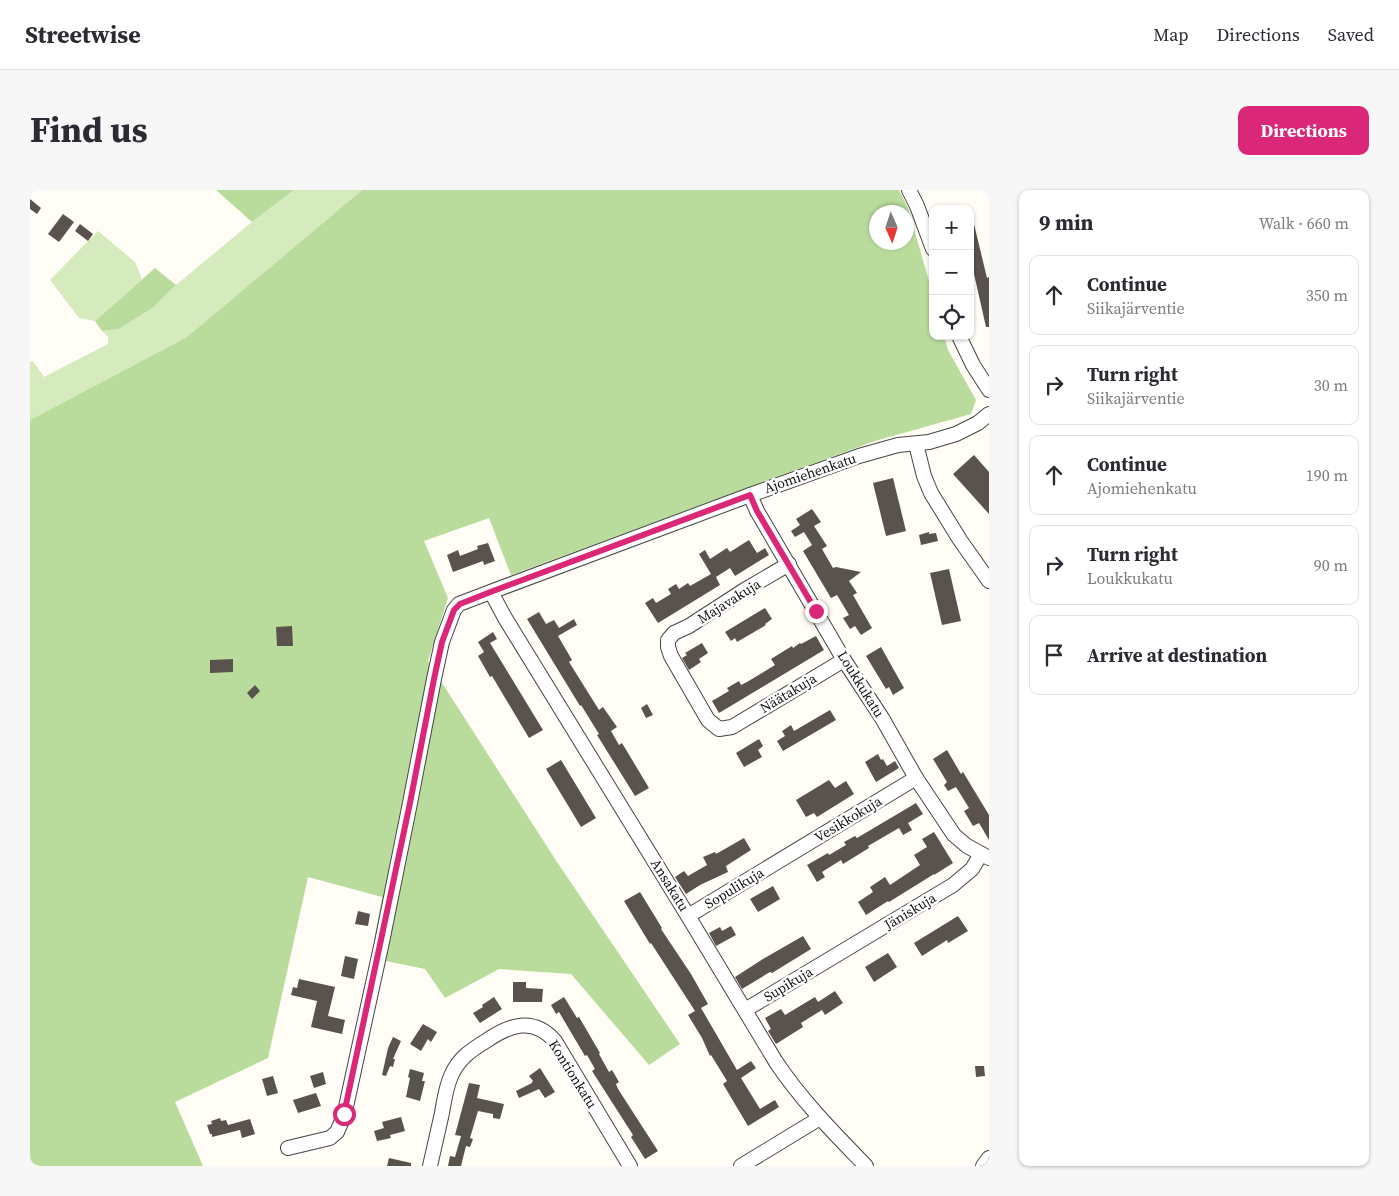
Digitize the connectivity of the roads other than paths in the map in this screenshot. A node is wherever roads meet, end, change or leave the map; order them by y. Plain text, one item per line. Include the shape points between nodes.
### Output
1 (909, 190) edge
2 (929, 238) edge
3 (961, 340) edge
4 (989, 390) edge
5 (989, 414) edge
6 (916, 444) junction
7 (750, 495) junction
8 (789, 564) junction
9 (989, 582) edge
10 (491, 592) junction
11 (844, 660) junction
12 (732, 727) joint
13 (916, 778) junction
14 (985, 856) edge
15 (779, 861) joint
16 (688, 916) junction
17 (832, 958) joint
18 (745, 1010) junction
19 (820, 1118) junction
20 (288, 1148) dead end
21 (989, 1158) edge
22 (430, 1166) edge
23 (630, 1166) edge
24 (741, 1166) edge
25 (866, 1166) edge
26 (983, 1166) edge

1 - 2 street
3 - 4 street
5 - 6 street, Ajomiehenkatu via 956,434
6 - 7 street, Ajomiehenkatu via 877,450
6 - 9 street via 931,493
7 - 8 street, Loukkukatu
7 - 10 street, Ajomiehenkatu
8 - 11 street, Loukkukatu
8 - 12 street, Majavakuja via 670,637 671,656 708,720 719,729
10 - 16 street, Ansakatu
10 - 20 street, Ajomiehenkatu via 460,604 454,610 442,642 382,942 341,1123 330,1138
11 - 12 street, Näätakuja
11 - 13 street, Loukkukatu
13 - 14 street, Loukkukatu via 954,835
13 - 15 street, Vesikkokuja
14 - 17 street, Jäniskuja via 953,885
15 - 16 street, Sopulikuja
16 - 18 street, Ansakatu
17 - 18 street, Supikuja
18 - 19 street, Ansakatu via 776,1062
19 - 24 street
19 - 25 street, Ansakatu
21 - 26 street
22 - 23 street, Kontionkatu via 447,1086 456,1067 472,1050 495,1034 519,1025 540,1030 555,1041

